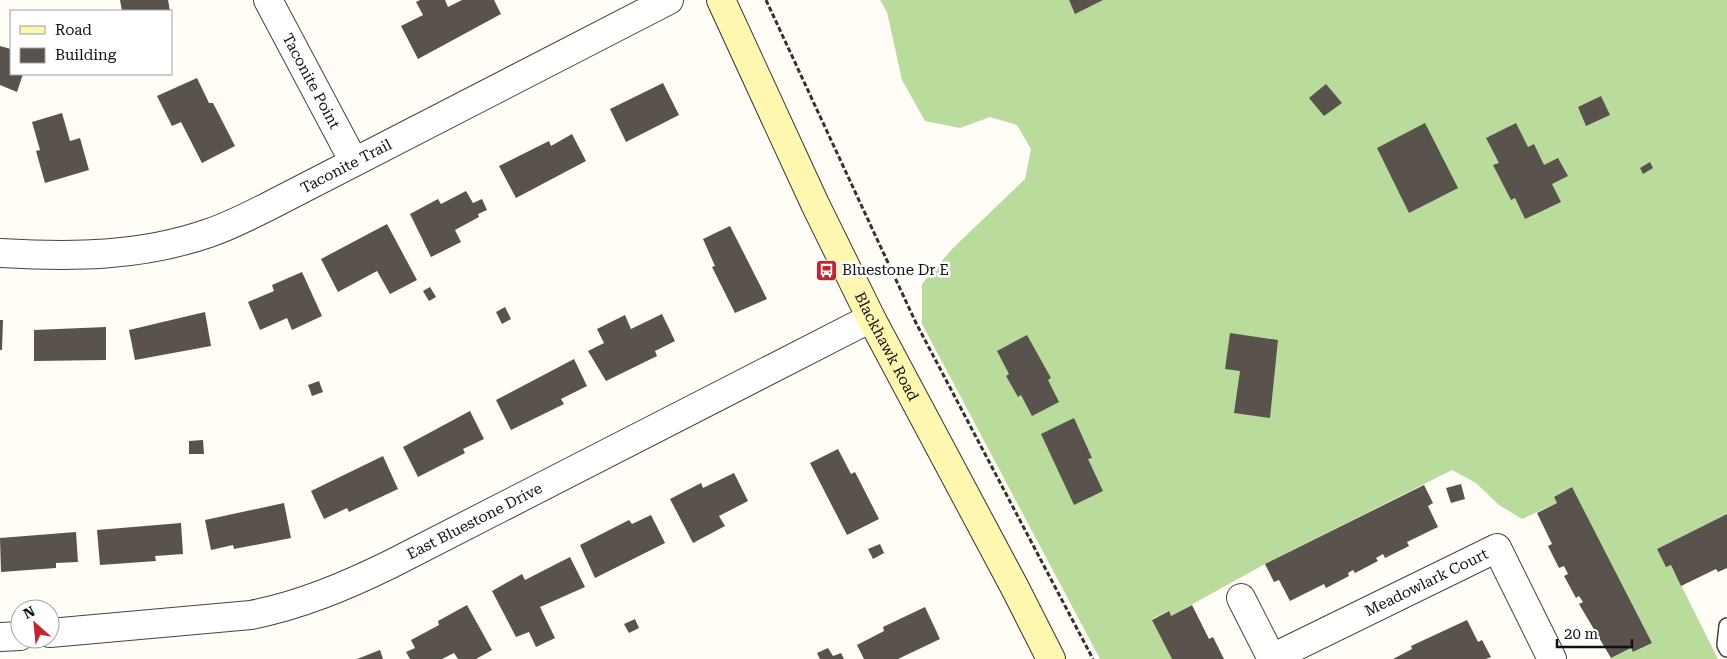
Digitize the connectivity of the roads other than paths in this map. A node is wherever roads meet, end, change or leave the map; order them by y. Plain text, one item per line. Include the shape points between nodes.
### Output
1 (268, 0) edge
2 (669, 0) edge
3 (721, 0) edge
4 (354, 162) junction
5 (0, 253) edge
6 (871, 318) junction
7 (1241, 598) dead end
8 (1727, 626) edge
9 (60, 632) edge
10 (1727, 649) edge
11 (1044, 656) edge
12 (1272, 659) edge
13 (1552, 659) edge

1 - 4 street, Taconite Point
2 - 4 street, Taconite Trail
3 - 6 street, Blackhawk Road via 814,204
4 - 5 street, Taconite Trail via 234,223 184,241 110,254 53,256
6 - 9 street, East Bluestone Drive via 391,564 330,592 278,610 251,615
6 - 11 street, Blackhawk Road via 1011,579
7 - 12 street
8 - 10 lane
12 - 13 street, Meadowlark Court via 1497,548

